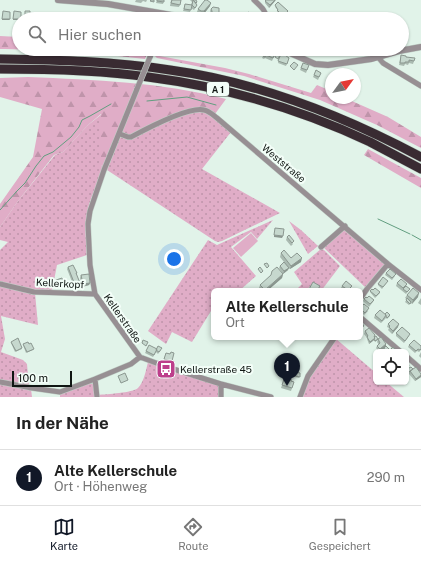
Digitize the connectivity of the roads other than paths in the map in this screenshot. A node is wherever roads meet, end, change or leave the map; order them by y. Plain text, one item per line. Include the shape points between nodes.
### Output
1 (58, 0) edge
2 (254, 0) edge
3 (144, 12) edge
4 (265, 12) edge
5 (421, 47) edge
6 (409, 49) edge
7 (150, 56) edge
8 (299, 56) edge
9 (381, 56) edge
10 (378, 57) junction
11 (0, 59) edge
12 (0, 69) edge
13 (421, 86) edge
14 (120, 134) junction
15 (421, 157) edge
16 (421, 169) edge
17 (345, 226) junction
18 (321, 247) dead end
19 (388, 264) junction
20 (0, 284) edge
21 (421, 290) edge
22 (95, 294) junction
23 (363, 295) edge
24 (363, 320) edge
25 (333, 340) edge
26 (397, 349) edge
27 (140, 357) junction
28 (409, 359) edge
29 (421, 369) edge
30 (95, 379) junction
31 (0, 382) edge
32 (221, 384) junction
33 (97, 397) edge
34 (221, 397) edge
35 (271, 397) edge
36 (300, 397) edge

1 - 3 street via 108,4
2 - 4 street
5 - 6 street
7 - 14 street, Kellerstraße, bridge
8 - 10 street via 322,65
9 - 10 street
10 - 13 street via 383,63
11 - 15 highway, A 1 via 123,64 225,80 320,110
12 - 16 highway, A 1 via 122,74 166,79 220,90 284,108 325,123
14 - 17 street, Weststraße via 128,137 189,110 206,110
14 - 22 street, Kellerstraße via 90,211 89,244
17 - 18 street
17 - 19 street, Weststraße
19 - 21 street, Weststraße
19 - 23 street
20 - 22 street, Kellerkopf via 34,292
22 - 27 street, Kellerstraße
24 - 26 street
25 - 36 street via 308,376
27 - 30 street via 131,364
27 - 32 street, Kellerstraße
28 - 29 street
30 - 31 street via 60,392
30 - 33 street
32 - 34 street
32 - 35 street, Kellerstraße

